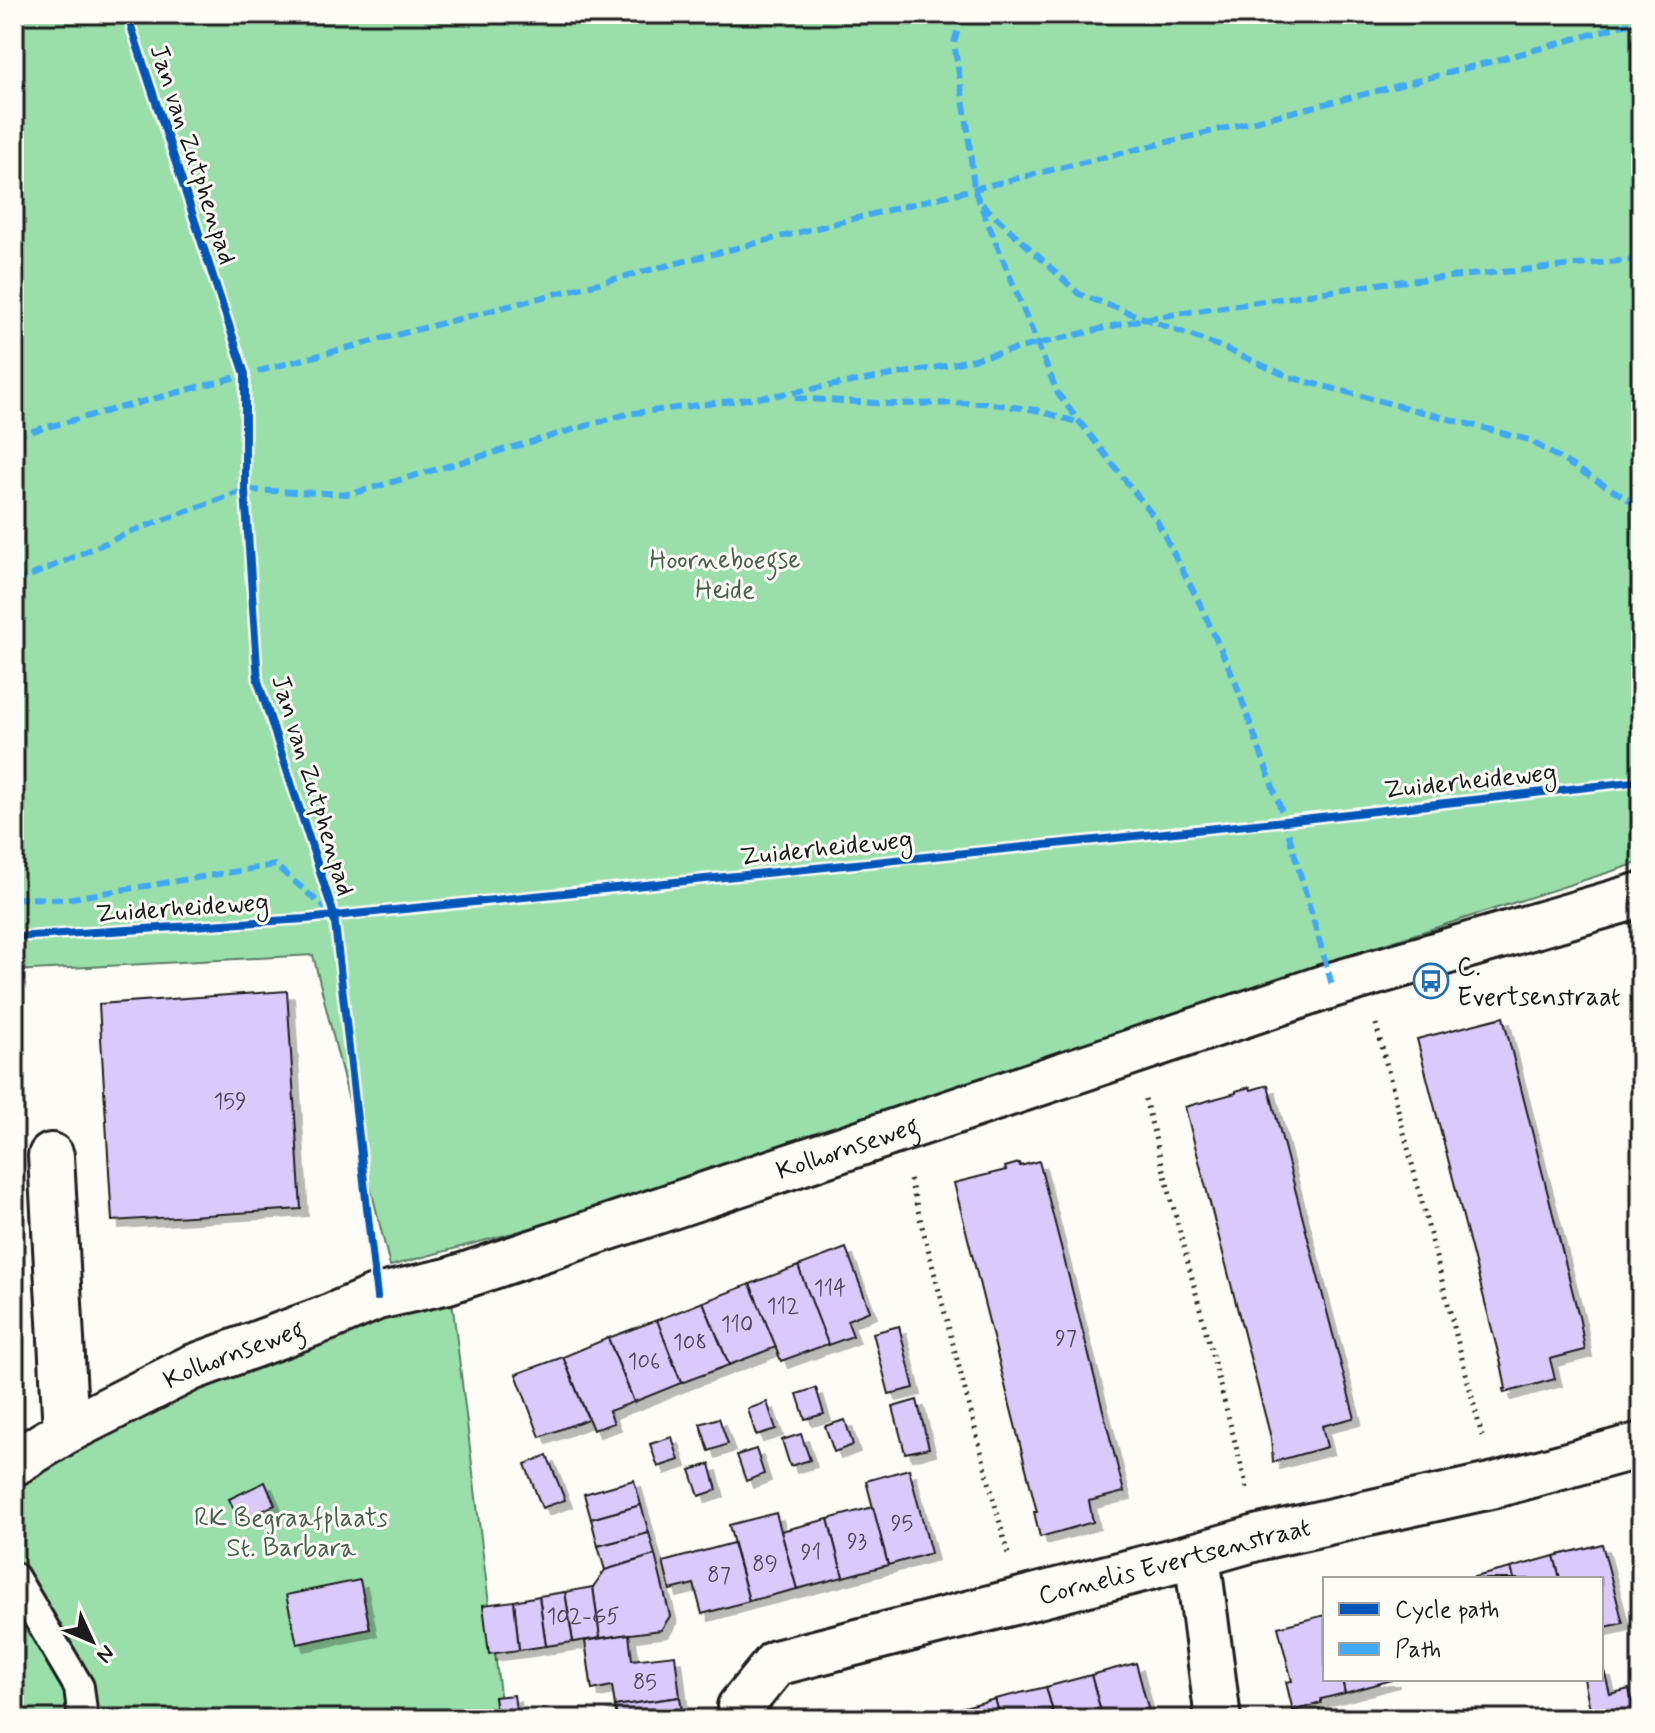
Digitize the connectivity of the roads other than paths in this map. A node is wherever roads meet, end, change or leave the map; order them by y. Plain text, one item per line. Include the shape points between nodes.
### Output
1 (1641, 895) edge
2 (51, 1156) dead end
3 (66, 1431) junction
4 (1641, 1445) edge
5 (14, 1463) edge
6 (1197, 1555) junction
7 (14, 1577) edge
8 (83, 1719) edge
9 (740, 1719) edge
10 (1218, 1719) edge

1 - 3 street, Kolhornseweg via 1363,976 448,1281 377,1297 191,1368
2 - 3 street
3 - 5 street, Kolhornseweg
4 - 6 street, Cornelis Evertsenstraat
6 - 9 street, Cornelis Evertsenstraat via 776,1663 740,1707
6 - 10 street
7 - 8 lane via 79,1687

